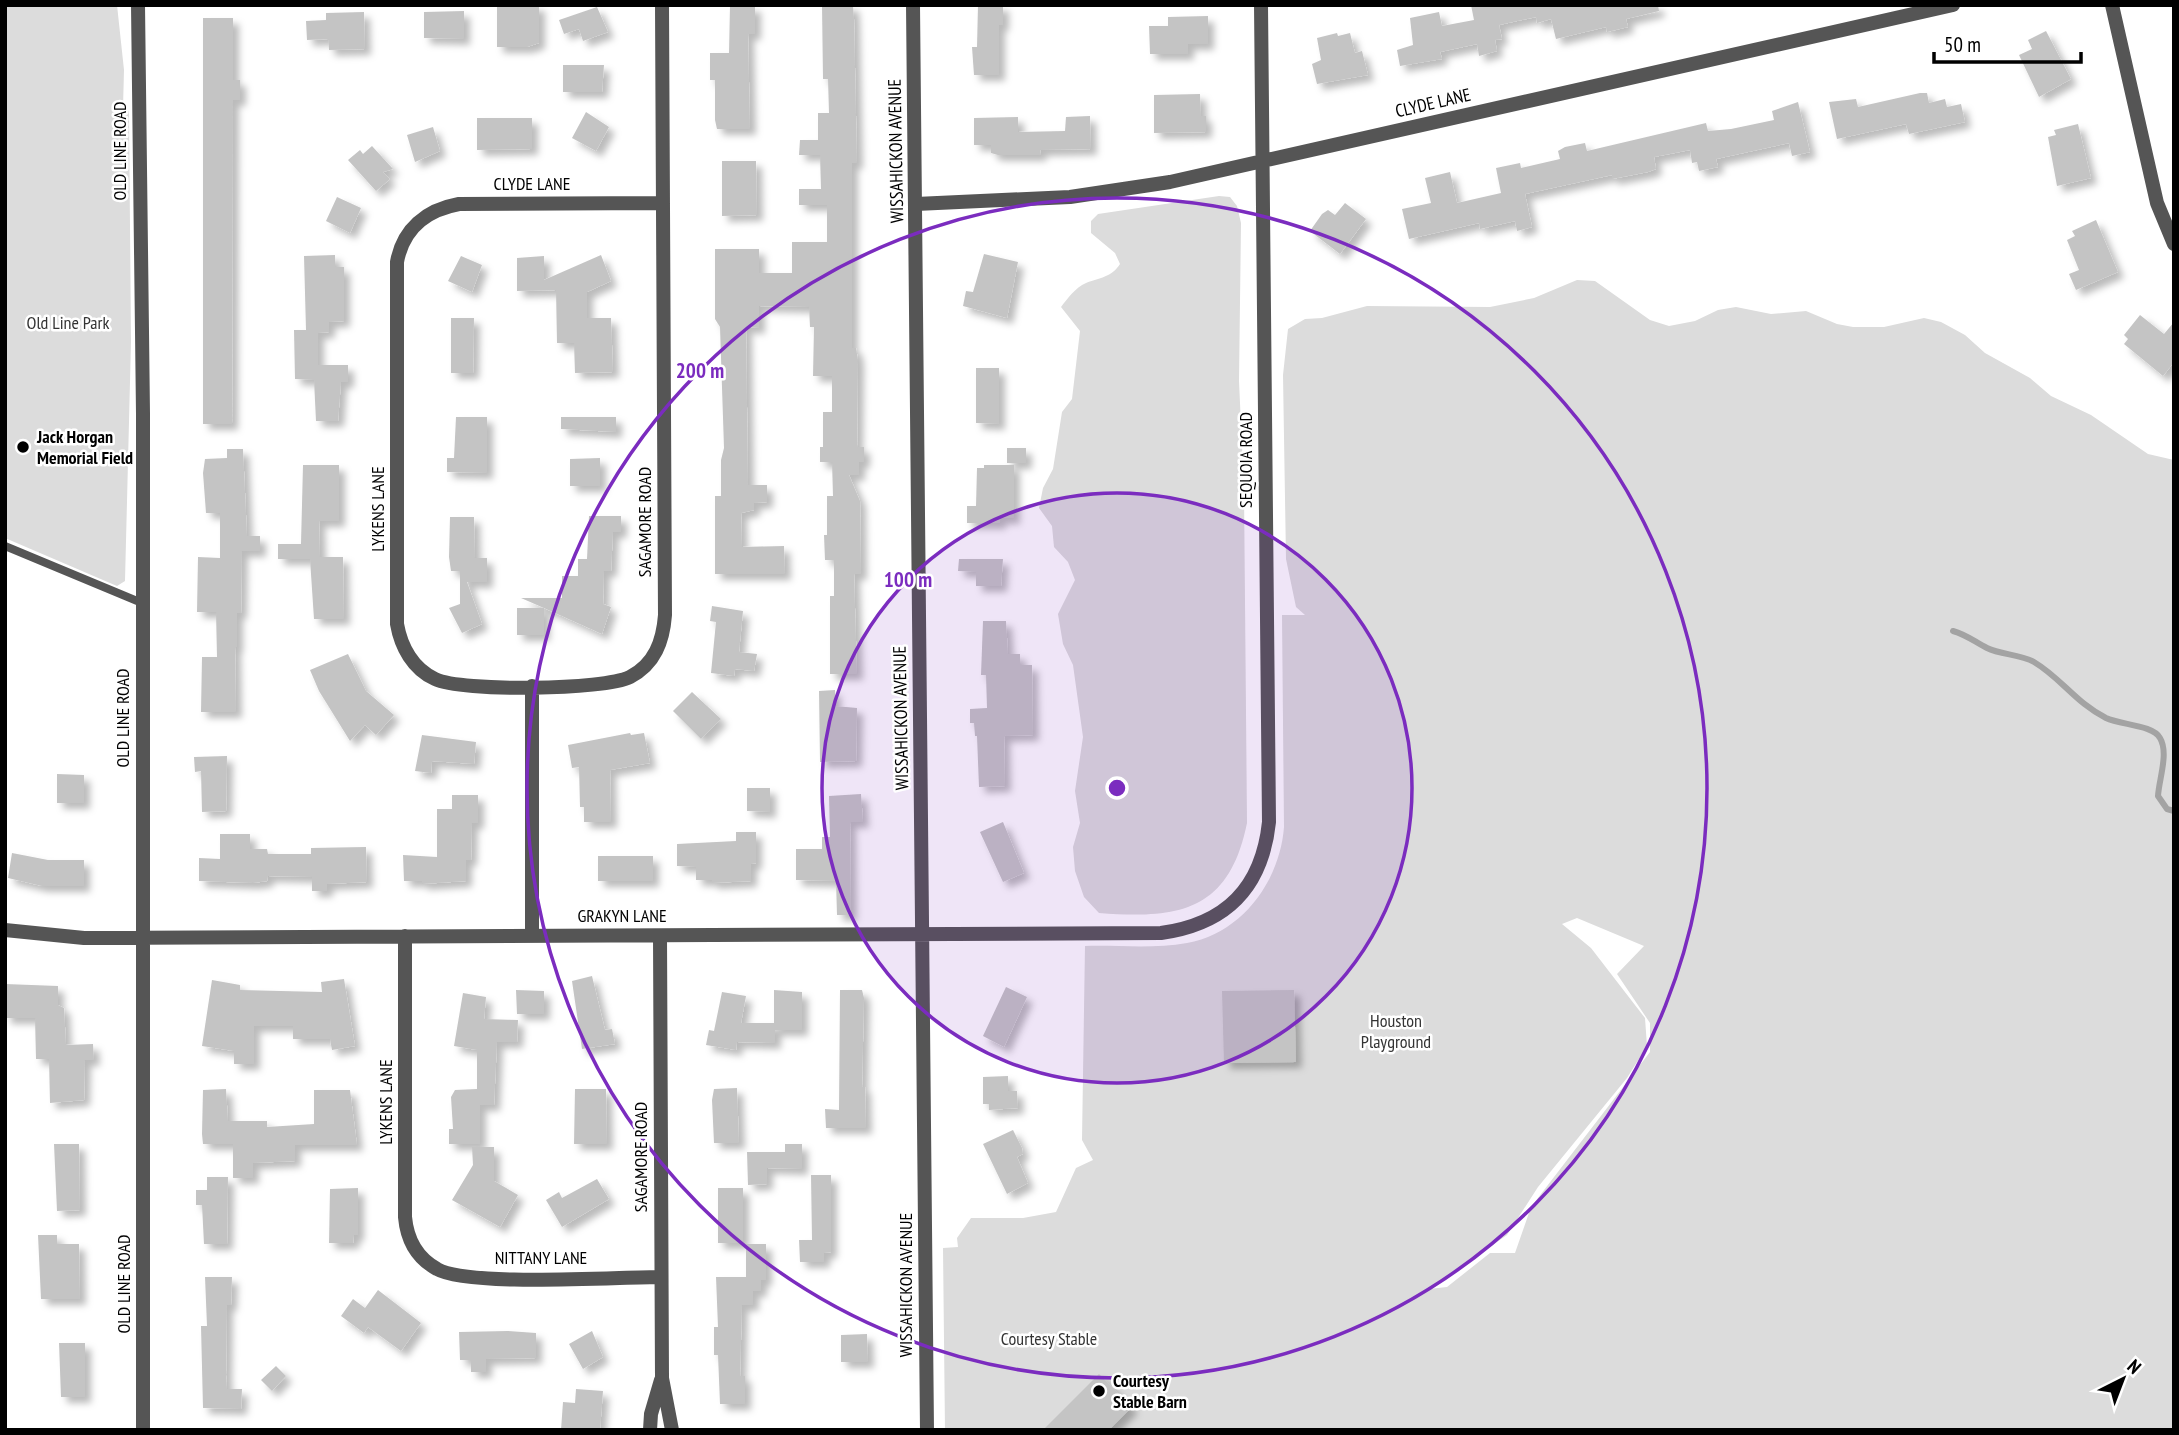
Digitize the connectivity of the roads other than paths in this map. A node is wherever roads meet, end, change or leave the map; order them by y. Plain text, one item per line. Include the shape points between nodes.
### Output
1 (138, 5) edge
2 (662, 5) edge
3 (913, 5) edge
4 (1261, 5) edge
5 (1953, 5) edge
6 (2112, 5) edge
7 (1263, 162) junction
8 (663, 203) junction
9 (916, 204) junction
10 (410, 230) joint
11 (2174, 244) edge
12 (5, 545) edge
13 (142, 603) junction
14 (531, 687) junction
15 (1231, 904) joint
16 (5, 930) edge
17 (532, 935) junction
18 (405, 936) junction
19 (660, 936) junction
20 (922, 936) junction
21 (143, 937) junction
22 (426, 1261) joint
23 (660, 1277) junction
24 (662, 1378) junction
25 (143, 1430) edge
26 (650, 1430) edge
27 (672, 1430) edge
28 (927, 1430) edge

1 - 13 street, OLD LINE ROAD
2 - 8 street, SAGAMORE ROAD
3 - 9 street, WISSAHICKON AVENUE
4 - 7 street, SEQUOIA ROAD
5 - 7 street, CLYDE LANE
6 - 11 street via 2157,203
7 - 9 street, CLYDE LANE via 1082,195
7 - 15 street, SEQUOIA ROAD via 1269,822 1262,862
8 - 10 street, CLYDE LANE via 459,204 431,212
8 - 14 street, SAGAMORE ROAD via 663,631 653,658 623,680
9 - 20 street, WISSAHICKON AVENUE
10 - 14 street, LYKENS LANE via 397,262 399,634 407,654 435,680 460,686
12 - 13 lane
13 - 21 street, OLD LINE ROAD
14 - 17 street
15 - 20 street, GRAKYN LANE via 1201,924 1161,933
16 - 21 street, GRAKYN LANE via 59,937
17 - 18 street, GRAKYN LANE
17 - 19 street, GRAKYN LANE
18 - 21 street, GRAKYN LANE
18 - 22 street, LYKENS LANE via 405,1216 408,1236
19 - 20 street, GRAKYN LANE
19 - 23 street, SAGAMORE ROAD
20 - 28 street, WISSAHICKON AVENUE
21 - 25 street, OLD LINE ROAD
22 - 23 street, NITTANY LANE via 445,1273 468,1278
23 - 24 street, SAGAMORE ROAD
24 - 26 street, SAGAMORE ROAD
24 - 27 street, SAGAMORE ROAD

